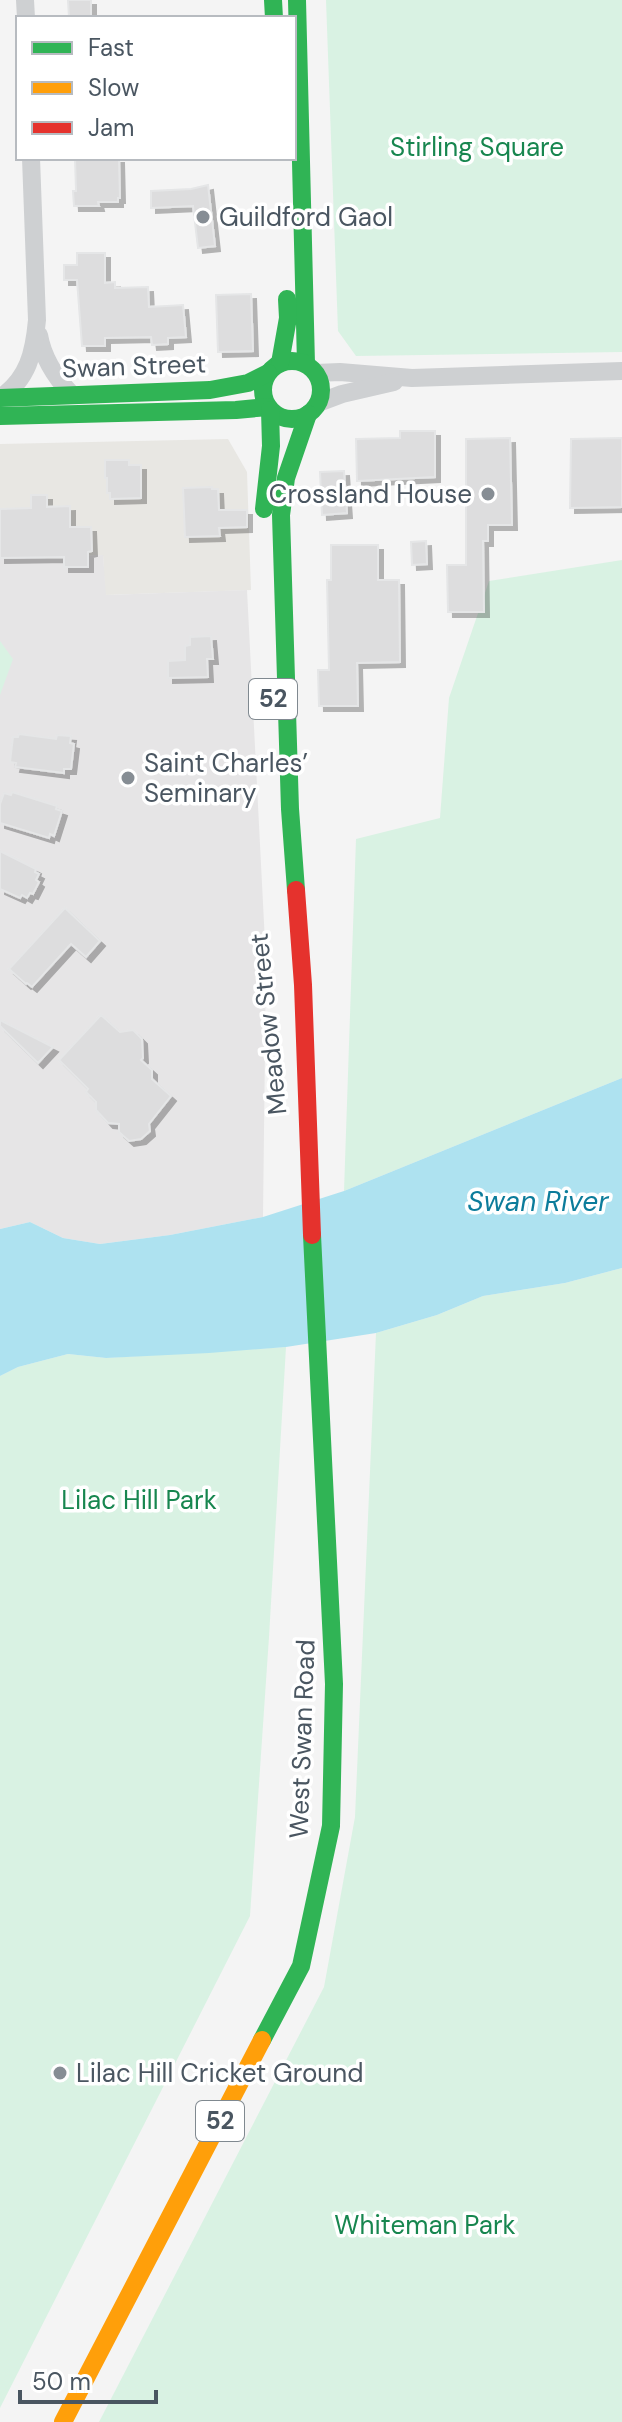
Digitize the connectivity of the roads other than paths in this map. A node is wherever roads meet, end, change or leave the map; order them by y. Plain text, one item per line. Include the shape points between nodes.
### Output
1 (297, 0) edge
2 (31, 160) edge
3 (283, 160) edge
4 (37, 320) junction
5 (274, 368) junction
6 (311, 369) junction
7 (622, 371) edge
8 (412, 378) junction
9 (72, 395) junction
10 (0, 398) edge
11 (269, 408) junction
12 (313, 408) junction
13 (0, 416) edge
14 (307, 1141) junction
15 (63, 2422) edge

1 - 6 main road, 52
2 - 4 street
3 - 5 main road, 52 via 288,318
4 - 9 street via 43,352
4 - 10 street via 25,372
5 - 6 main road via 296,361
5 - 9 main road, Swan Street via 248,383 210,390
5 - 11 main road, 52 via 262,388
6 - 8 street
6 - 12 main road, 52 via 321,388
7 - 8 street
8 - 12 street via 342,394
9 - 10 main road, Swan Street
11 - 12 main road via 285,419 297,419
11 - 13 main road, Swan Street
11 - 14 main road, Meadow Street / 52 via 264,508 279,848
12 - 14 main road, Meadow Street / 52 via 286,478 281,515
14 - 15 main road, West Swan Road / 52 via 334,1684 331,1826 301,1966

